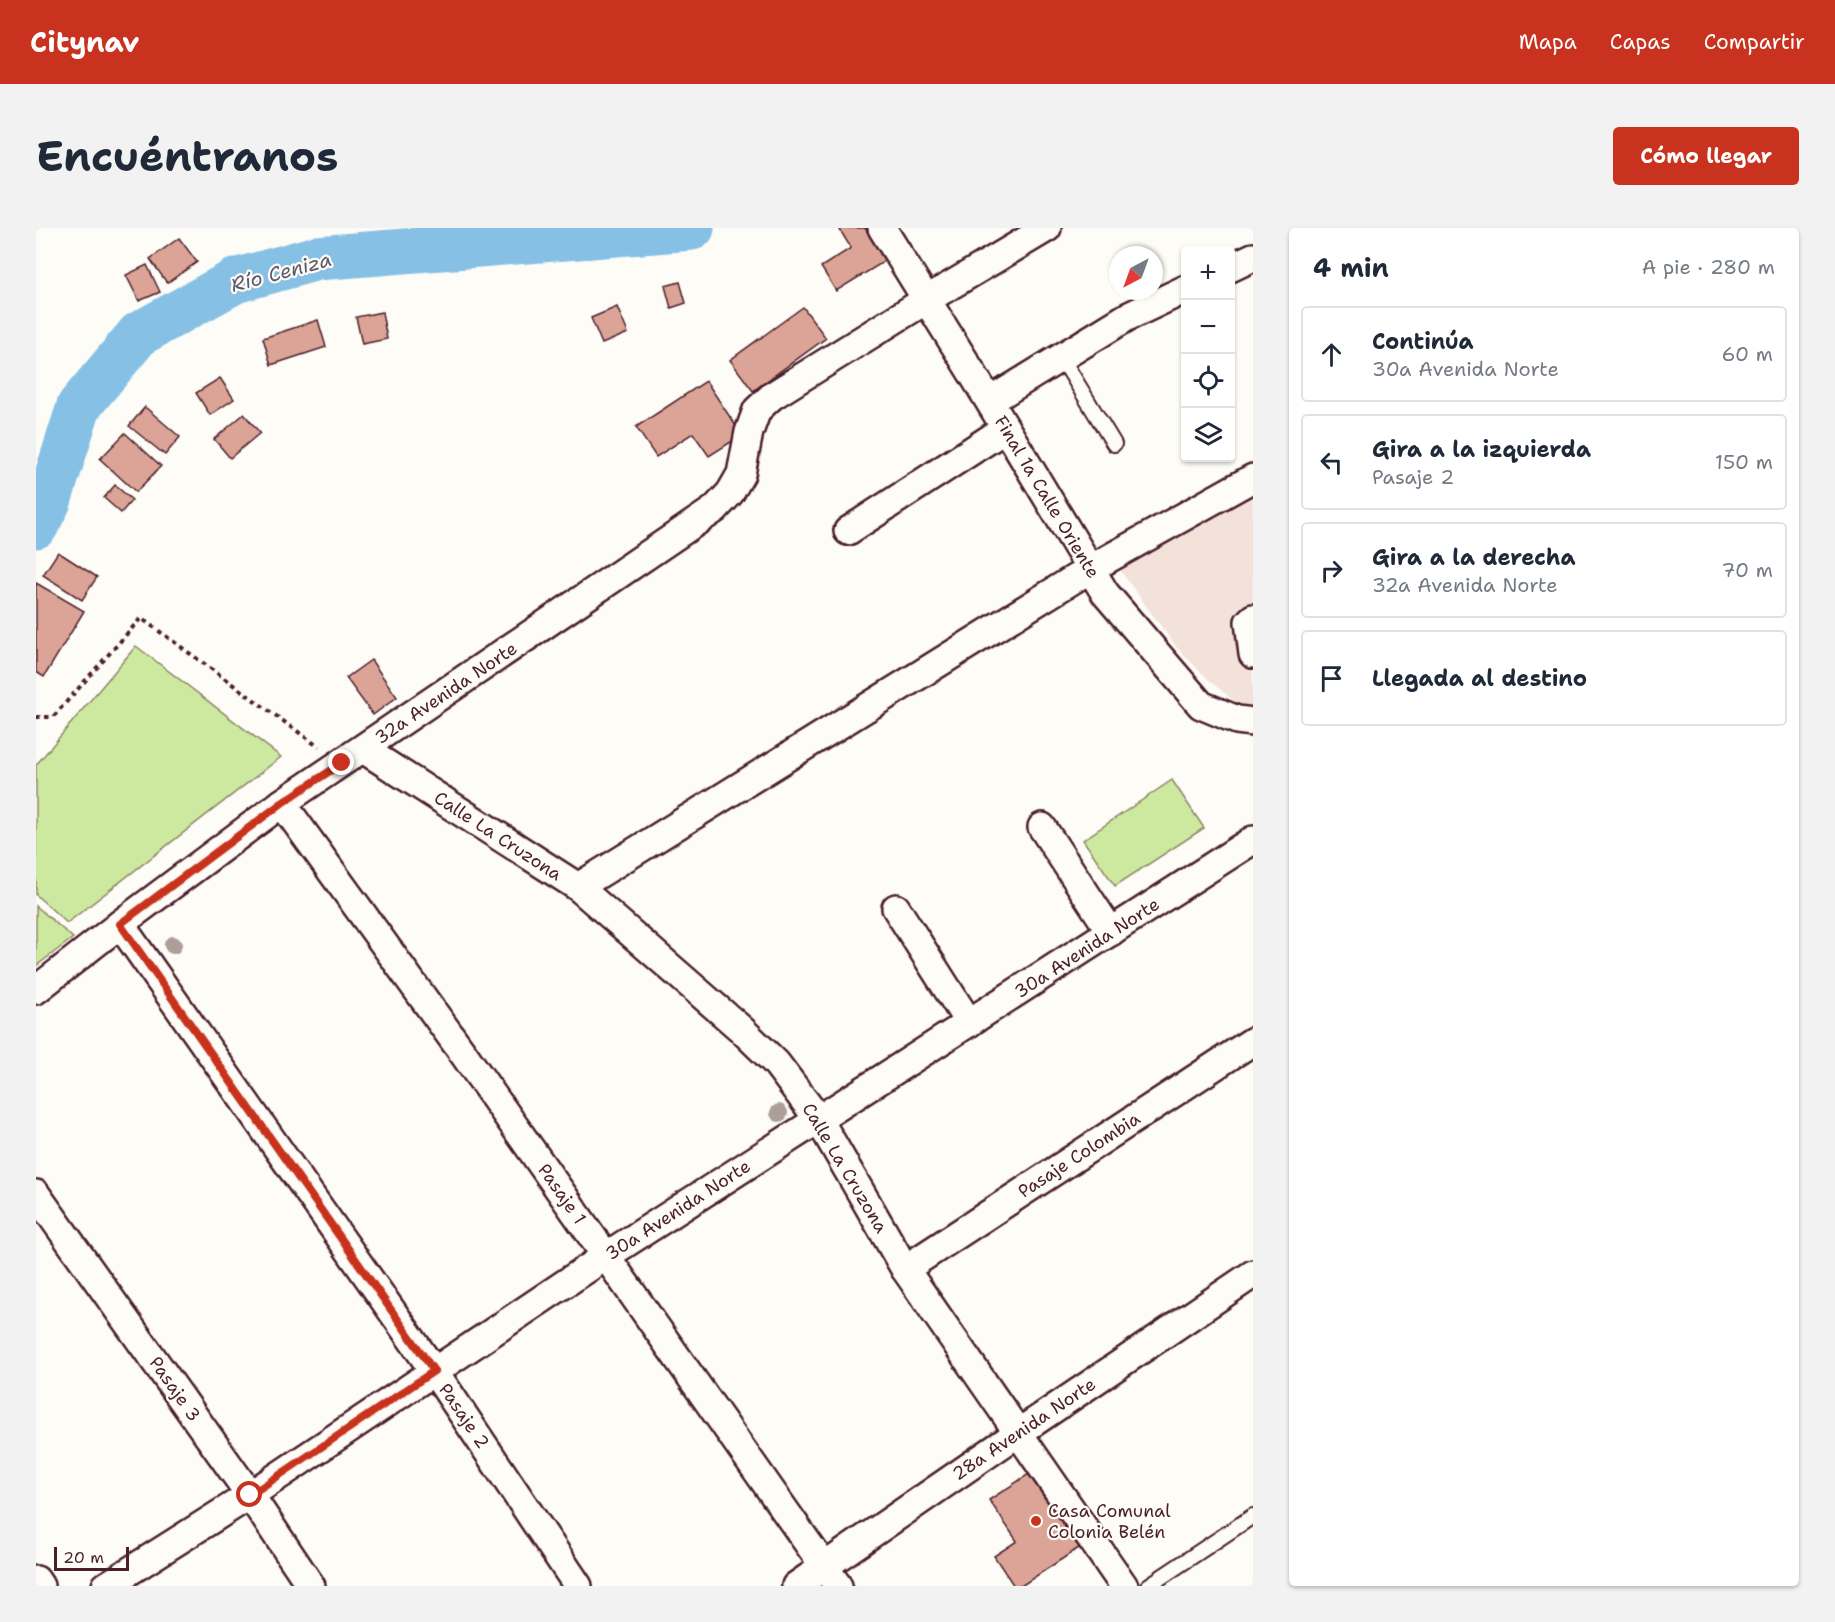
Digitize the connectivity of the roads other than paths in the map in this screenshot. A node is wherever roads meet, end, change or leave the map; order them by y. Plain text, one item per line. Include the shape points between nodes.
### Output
1 (882, 228) edge
2 (1047, 228) edge
3 (1253, 257) edge
4 (1235, 266) edge
5 (1181, 291) edge
6 (926, 300) junction
7 (1061, 357) junction
8 (990, 401) junction
9 (1005, 429) junction
10 (1114, 444) dead end
11 (1253, 478) edge
12 (848, 531) dead end
13 (1090, 569) junction
14 (1251, 620) edge
15 (1253, 654) edge
16 (1253, 722) edge
17 (352, 756) junction
18 (282, 803) junction
19 (1042, 826) dead end
20 (1253, 840) edge
21 (578, 887) junction
22 (896, 908) dead end
23 (120, 924) junction
24 (1111, 932) junction
25 (36, 990) edge
26 (969, 1023) junction
27 (1253, 1041) edge
28 (819, 1120) junction
29 (36, 1194) edge
30 (606, 1256) junction
31 (905, 1269) junction
32 (1253, 1274) edge
33 (434, 1371) junction
34 (1018, 1433) junction
35 (250, 1495) junction
36 (1253, 1516) edge
37 (832, 1576) edge
38 (36, 1580) edge
39 (40, 1586) edge
40 (106, 1586) edge
41 (312, 1586) edge
42 (578, 1586) edge
43 (796, 1586) edge
44 (1124, 1586) edge
45 (1148, 1586) edge

1 - 6 street, Final 1a Calle Oriente
2 - 6 street
3 - 4 street
5 - 7 street via 1127,317
6 - 8 street, Final 1a Calle Oriente
6 - 17 street, 32a Avenida Norte via 772,396 757,410 741,474 715,509
7 - 8 street
7 - 10 lane
8 - 9 street, Final 1a Calle Oriente
9 - 12 street
9 - 13 street, Final 1a Calle Oriente
11 - 13 street
13 - 16 street, Final 1a Calle Oriente via 1105,593 1201,705 1237,720
13 - 21 street
14 - 15 street
17 - 18 street, 32a Avenida Norte
17 - 21 street, Calle La Cruzona
18 - 23 street, 32a Avenida Norte
18 - 30 street, Pasaje 1
19 - 24 street
20 - 24 street, 30a Avenida Norte
21 - 28 street, Calle La Cruzona via 749,1036 776,1063
22 - 26 street
23 - 25 street, 32a Avenida Norte
23 - 33 street, Pasaje 2
24 - 26 street, 30a Avenida Norte
26 - 28 street, 30a Avenida Norte
27 - 31 street, Pasaje Colombia
28 - 30 street, 30a Avenida Norte
28 - 31 street, Calle La Cruzona
29 - 35 street, Pasaje 3
30 - 33 street, 30a Avenida Norte
30 - 37 street, Pasaje 1
31 - 34 street, Calle La Cruzona
32 - 34 street, 28a Avenida Norte
33 - 35 street, 30a Avenida Norte
33 - 42 street, Pasaje 2
34 - 37 street, 28a Avenida Norte
34 - 44 street, Calle La Cruzona
35 - 40 street, 30a Avenida Norte
35 - 41 street, Pasaje 3
36 - 45 lane
37 - 43 street, 28a Avenida Norte
38 - 39 street

